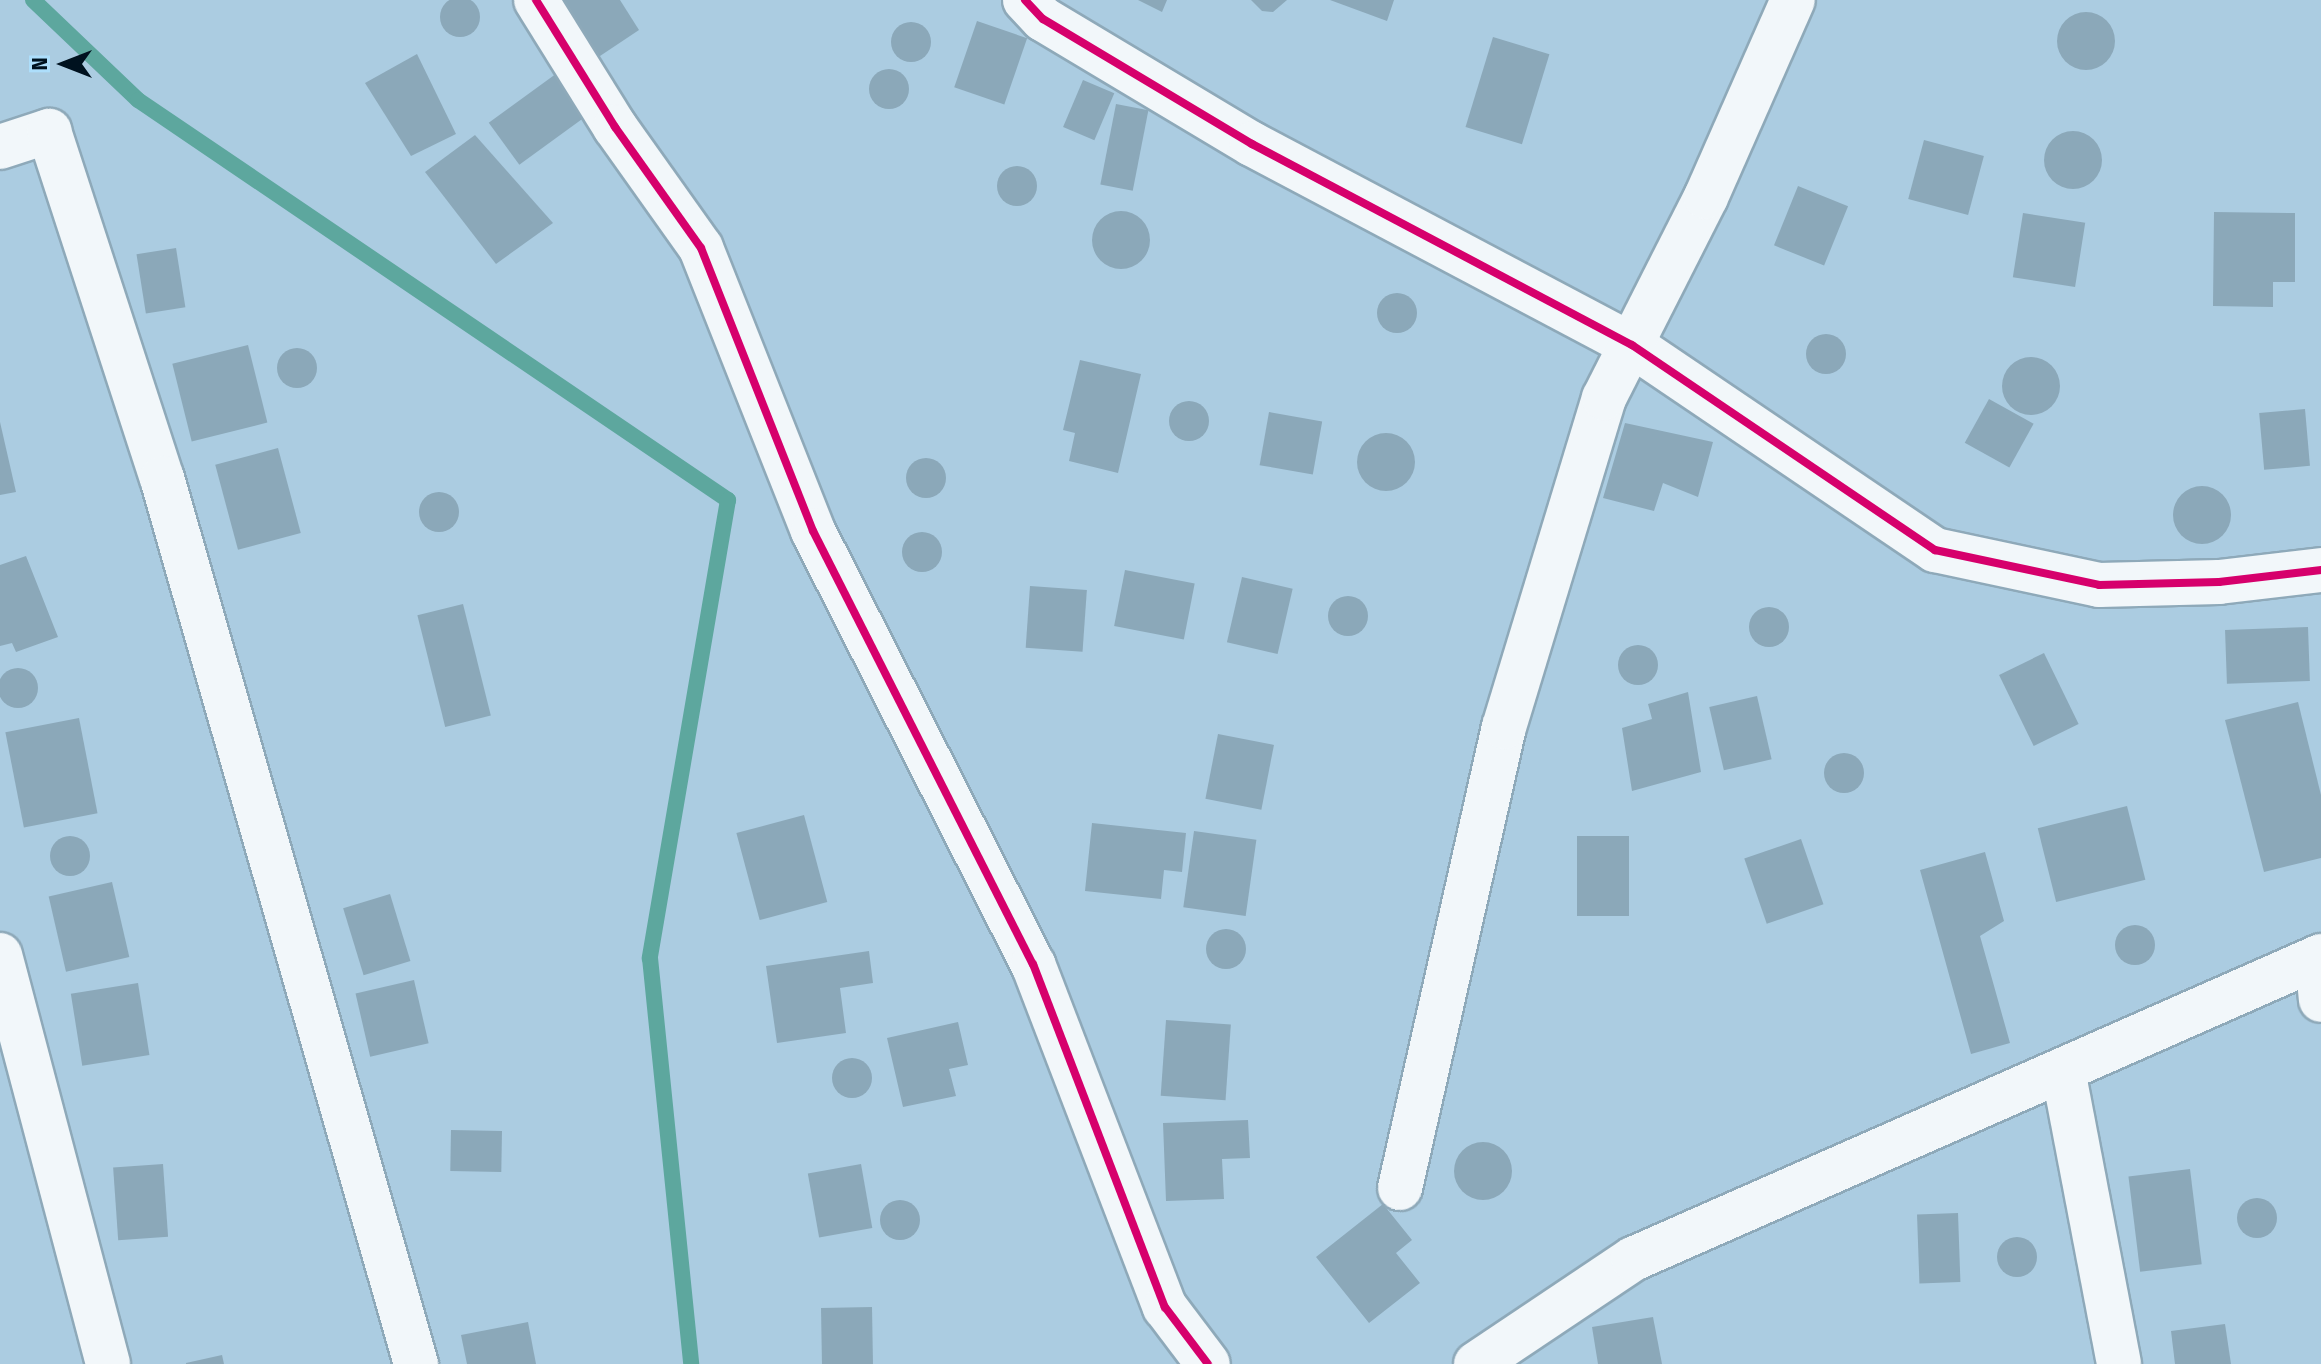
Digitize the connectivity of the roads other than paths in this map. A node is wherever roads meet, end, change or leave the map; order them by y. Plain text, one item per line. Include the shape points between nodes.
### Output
1 (536, 0) edge
2 (1025, 0) edge
3 (1793, 0) edge
4 (0, 147) edge
5 (1632, 345) junction
6 (2321, 570) edge
7 (0, 955) edge
8 (2320, 971) edge
9 (2063, 1070) junction
10 (1400, 1188) dead end
11 (108, 1364) edge
12 (416, 1364) edge
13 (1208, 1364) edge
14 (1476, 1364) edge
15 (2119, 1364) edge

1 - 13 street via 615,127 701,248 813,531 1033,964 1165,1307
2 - 5 street via 1043,19 1252,144
3 - 5 street via 1706,197
4 - 12 street via 49,131 162,478
5 - 6 street via 1935,550 2099,585 2219,582
5 - 10 street via 1604,398 1504,727
7 - 11 street
8 - 9 street
9 - 14 street via 1633,1259
9 - 15 street

